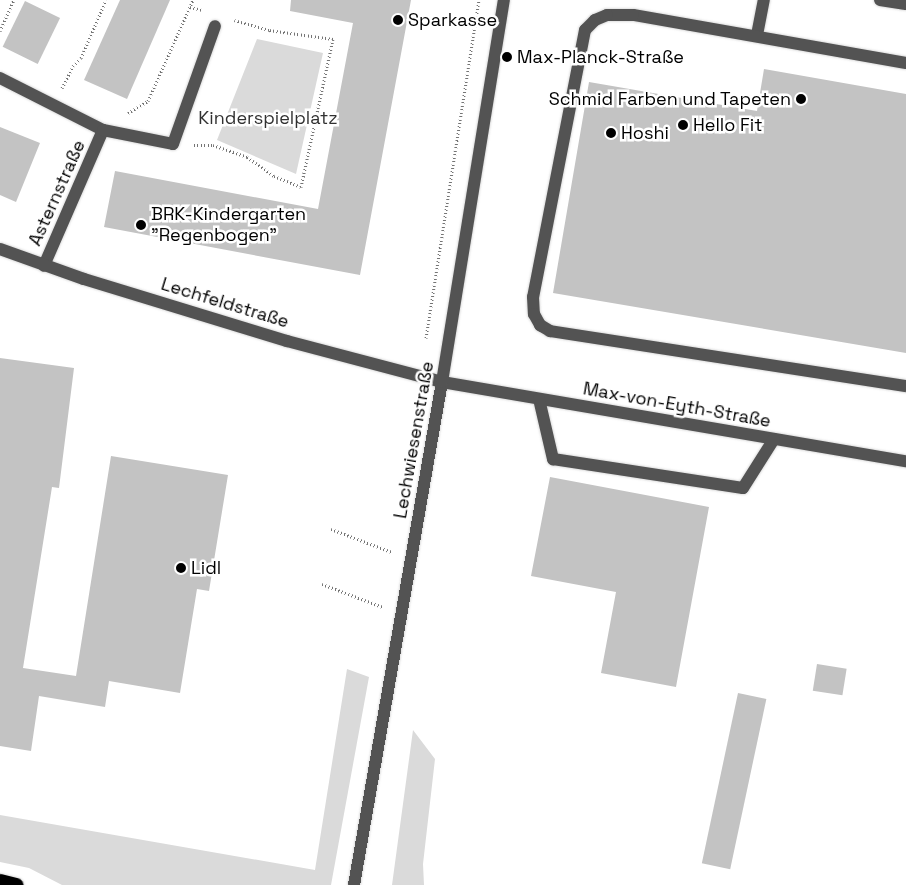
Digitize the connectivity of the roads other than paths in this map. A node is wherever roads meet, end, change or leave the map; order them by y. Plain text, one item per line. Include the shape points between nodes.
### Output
1 (504, 0) edge
2 (764, 0) edge
3 (880, 0) edge
4 (906, 4) edge
5 (215, 26) dead end
6 (757, 35) junction
7 (906, 63) edge
8 (0, 78) edge
9 (104, 130) junction
10 (0, 249) edge
11 (44, 266) junction
12 (442, 382) junction
13 (906, 386) edge
14 (539, 399) junction
15 (774, 439) junction
16 (906, 461) edge
17 (355, 880) edge
18 (0, 881) edge
19 (16, 885) edge

1 - 12 street, Lechwiesenstraße
2 - 6 street
3 - 4 street
5 - 9 street via 173,144
6 - 7 street
6 - 13 street via 633,15 607,15 595,20 585,30 533,297 534,314 540,325 550,331
8 - 9 street, Asternstraße
9 - 11 street, Asternstraße
10 - 11 street, Lechfeldstraße
11 - 12 street, Lechfeldstraße via 287,341
12 - 14 street, Max-von-Eyth-Straße
12 - 17 street, Lechwiesenstraße
14 - 15 street, Max-von-Eyth-Straße
14 - 15 street via 553,459 743,488
15 - 16 street, Max-von-Eyth-Straße
18 - 19 highway

